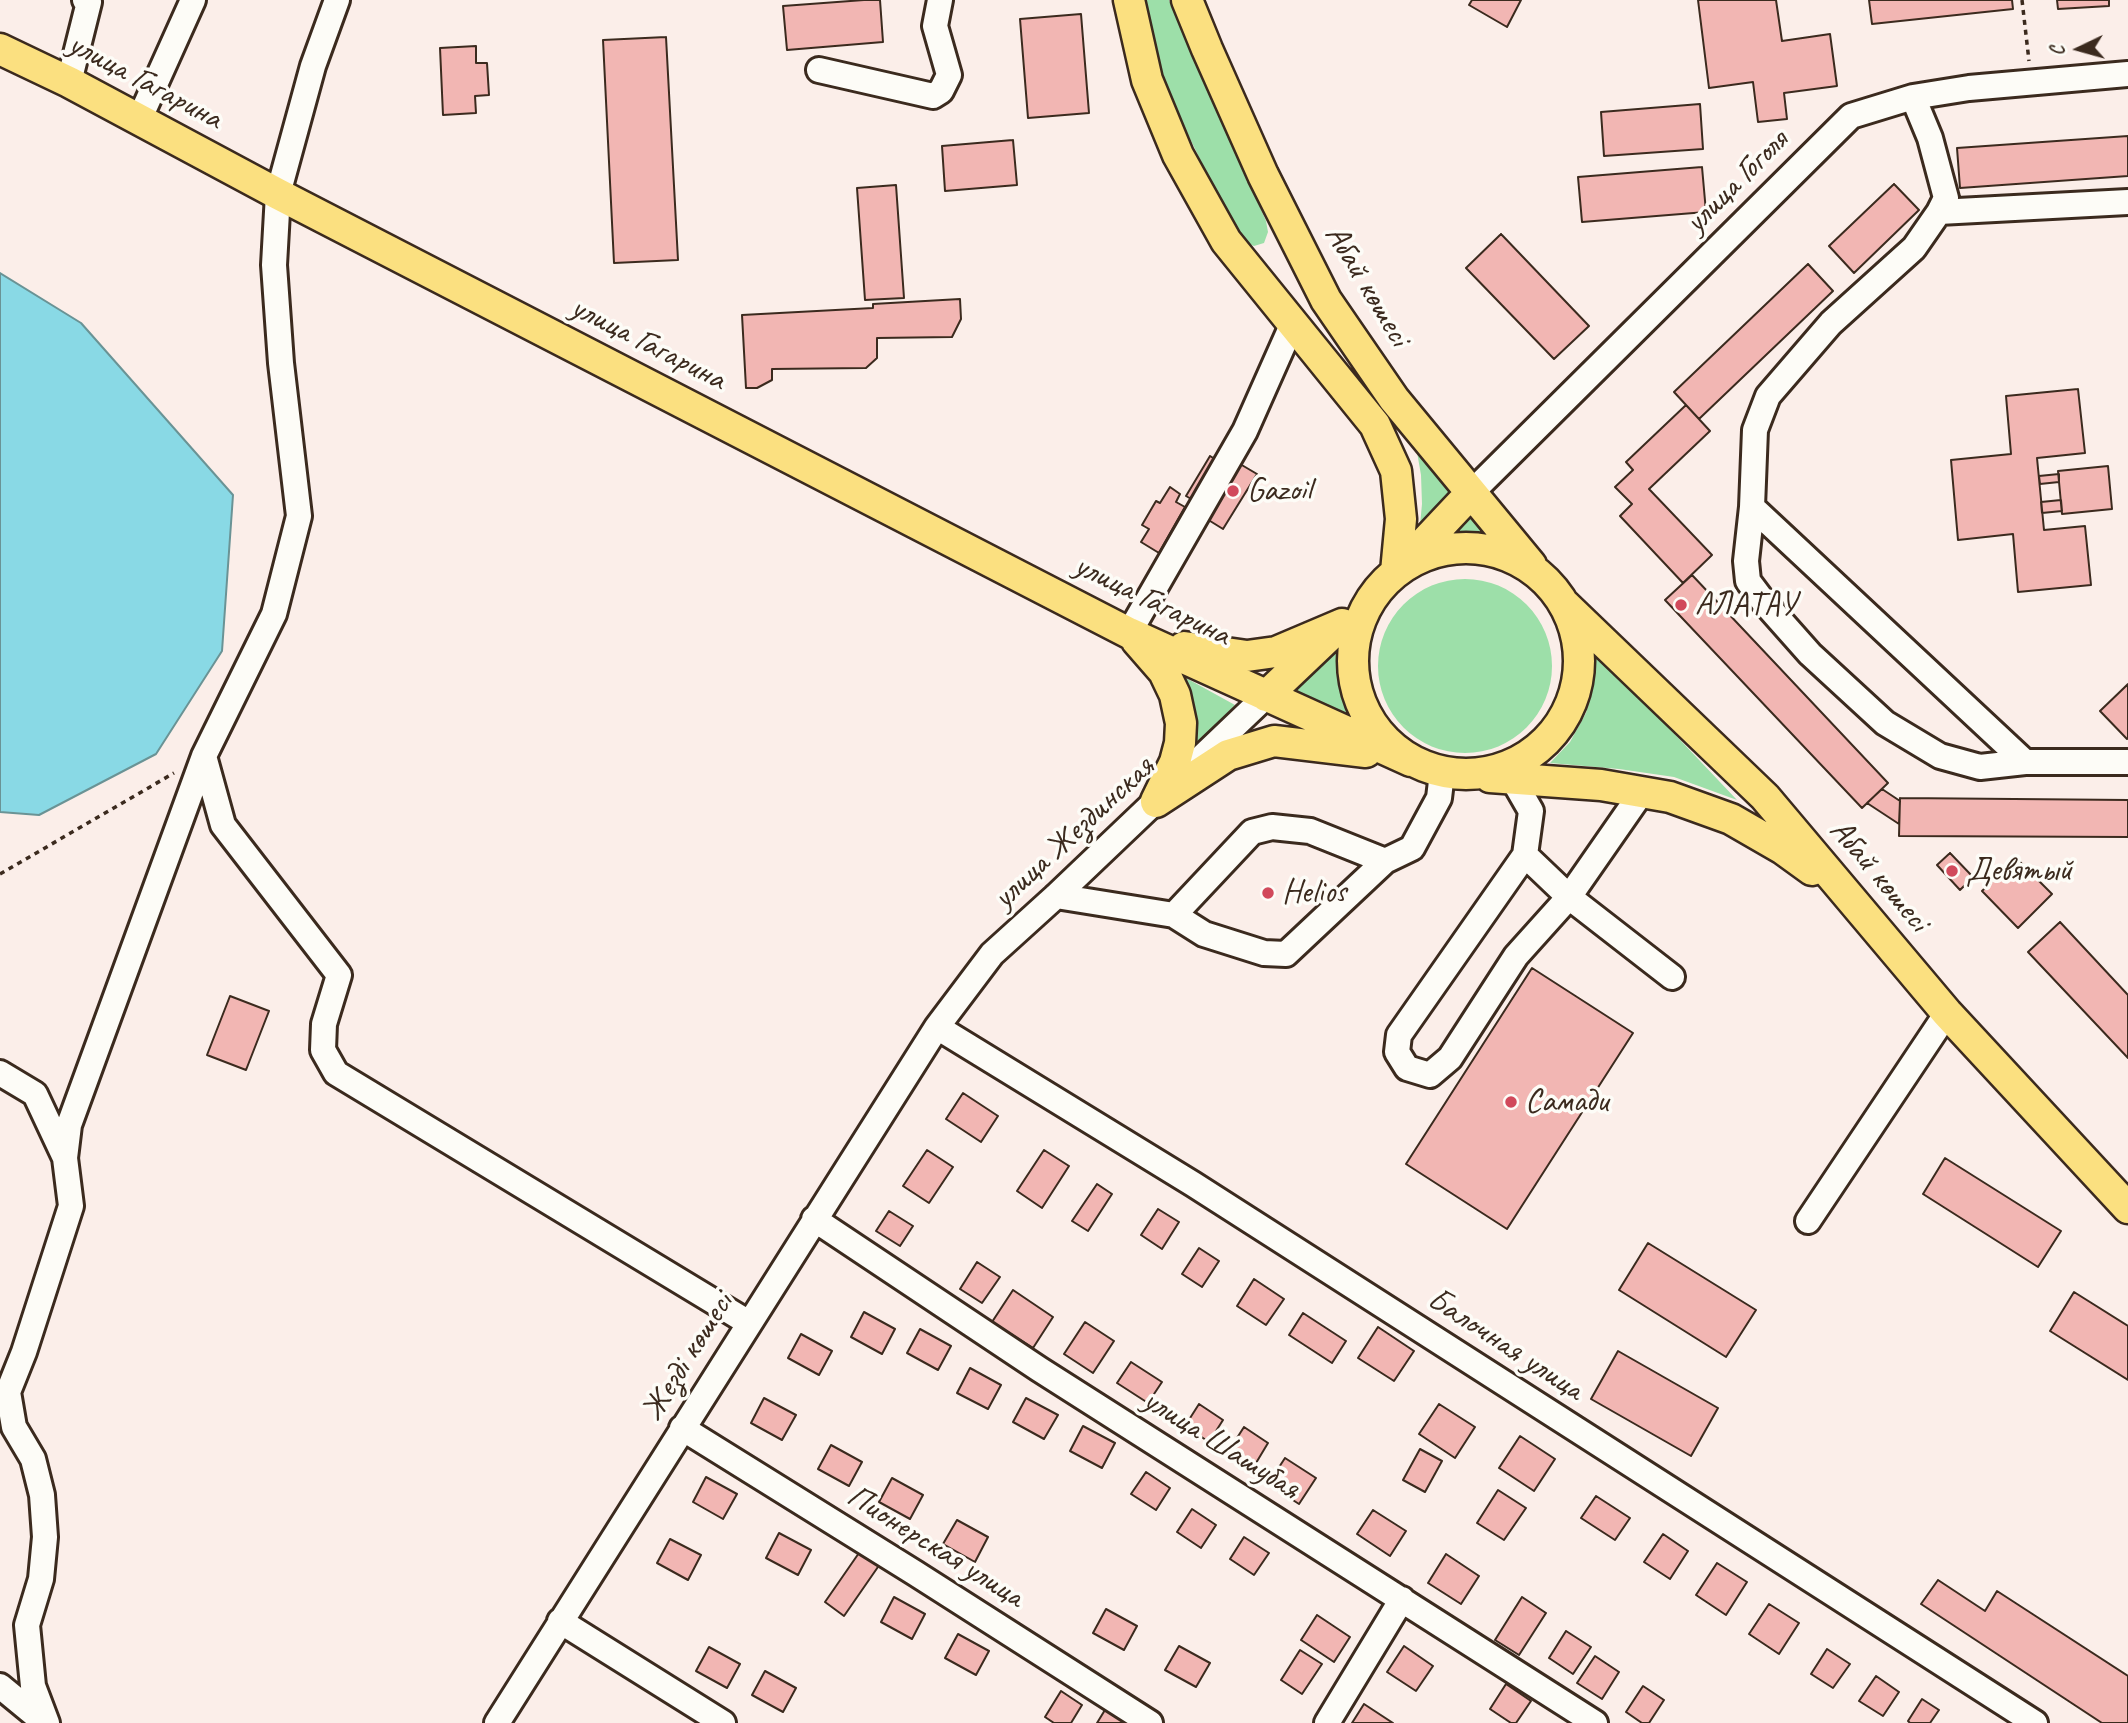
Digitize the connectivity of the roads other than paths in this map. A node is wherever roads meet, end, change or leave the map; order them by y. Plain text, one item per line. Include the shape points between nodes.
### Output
1 (85, 0) edge
2 (193, 0) edge
3 (337, 0) edge
4 (940, 0) edge
5 (1129, 0) edge
6 (1187, 0) edge
7 (0, 49) edge
8 (820, 70) dead end
9 (2128, 74) edge
10 (69, 82) junction
11 (1913, 97) junction
12 (139, 120) junction
13 (278, 194) junction
14 (2128, 202) edge
15 (1939, 212) junction
16 (1293, 323) junction
17 (1471, 493) junction
18 (1752, 507) junction
19 (1541, 576) junction
20 (1388, 580) junction
21 (1563, 603) junction
22 (1342, 624) junction
23 (1129, 633) junction
24 (1266, 696) junction
25 (204, 756) junction
26 (1411, 761) junction
27 (2025, 762) junction
28 (2128, 762) edge
29 (1456, 774) junction
30 (1512, 778) junction
31 (1642, 792) junction
32 (1156, 802) junction
33 (1525, 855) junction
34 (1385, 861) junction
35 (1844, 892) junction
36 (1056, 896) junction
37 (1569, 897) junction
38 (1174, 915) junction
39 (1672, 977) dead end
40 (1947, 1013) junction
41 (937, 1027) junction
42 (0, 1073) edge
43 (65, 1158) junction
44 (2128, 1208) edge
45 (814, 1219) junction
46 (1808, 1221) dead end
47 (749, 1323) junction
48 (4, 1398) edge
49 (682, 1428) junction
50 (1402, 1599) junction
51 (560, 1621) junction
52 (0, 1686) edge
53 (46, 1723) edge
54 (497, 1723) edge
55 (723, 1723) edge
56 (1150, 1723) edge
57 (1327, 1723) edge
58 (1595, 1723) edge
59 (2035, 1723) edge

1 - 10 street via 89,2
2 - 12 street
3 - 13 street via 313,66
4 - 8 street via 935,26 949,75 933,96
5 - 16 main road via 1147,80 1178,155 1226,241
6 - 17 main road, Абай көшесі via 1263,175 1326,300 1394,399
7 - 10 main road, улица Гагарина
9 - 11 street, улица Гоголя
10 - 12 main road, улица Гагарина
11 - 15 street via 1946,198
11 - 17 street, улица Гоголя via 1851,116
12 - 13 main road, улица Гагарина
13 - 23 main road, улица Гагарина
13 - 25 street via 274,265 299,516 274,614
14 - 15 street
15 - 18 street via 1914,248 1831,323 1768,396 1755,430
16 - 20 main road via 1375,425 1396,471 1401,519
16 - 23 street via 1245,431
17 - 19 main road, Абай көшесі
17 - 20 main road
18 - 27 street
18 - 27 street via 1748,581 1810,654 1885,723 1940,756 1980,767
19 - 20 main road via 1504,555 1453,548 1423,556
19 - 21 main road
20 - 22 main road
20 - 26 main road via 1362,616 1353,648 1354,682 1372,723 1385,741
21 - 29 main road via 1576,634 1579,668 1573,701 1556,730 1532,754 1502,769
21 - 35 main road, Абай көшесі via 1765,797
22 - 23 main road via 1276,652 1247,656 1196,650
22 - 24 main road
23 - 24 main road, улица Гагарина
23 - 32 main road via 1164,672 1181,723 1175,762
24 - 26 main road, улица Гагарина
24 - 32 street, улица Жездинская
25 - 43 street via 69,1125
25 - 47 street via 223,825 338,975 324,1024 323,1050 336,1073
26 - 29 main road
26 - 32 main road via 1274,741 1228,755
27 - 28 street
29 - 30 main road
29 - 34 street via 1412,848
30 - 31 main road
30 - 33 street via 1531,811
31 - 35 main road via 1731,819
31 - 37 street
32 - 36 street, улица Жездинская
33 - 37 street
33 - 37 street via 1399,1035 1397,1052 1407,1068 1430,1075 1450,1058 1516,956
34 - 38 street via 1310,831 1272,827 1252,832
34 - 38 street via 1286,954 1264,953 1204,934
35 - 40 main road, Абай көшесі
36 - 38 street
36 - 41 street, улица Жездинская via 992,954
37 - 39 street
40 - 44 main road, Абай көшесі
40 - 46 street
41 - 45 street, Жезді көшесі
41 - 59 street, Балочная улица via 1204,1191
42 - 43 street via 35,1094
43 - 48 street via 71,1206 24,1352
45 - 47 street, Жезді көшесі
45 - 50 street, улица Шашубая via 1039,1369
47 - 49 street, Жезді көшесі
48 - 53 street via 33,1459 42,1495 41,1579 27,1625 33,1686
49 - 51 street, Жезді көшесі
49 - 56 street, Пионерская улица
50 - 57 street
50 - 58 street, улица Шашубая
51 - 54 street, Жезді көшесі
51 - 55 street
52 - 53 street

